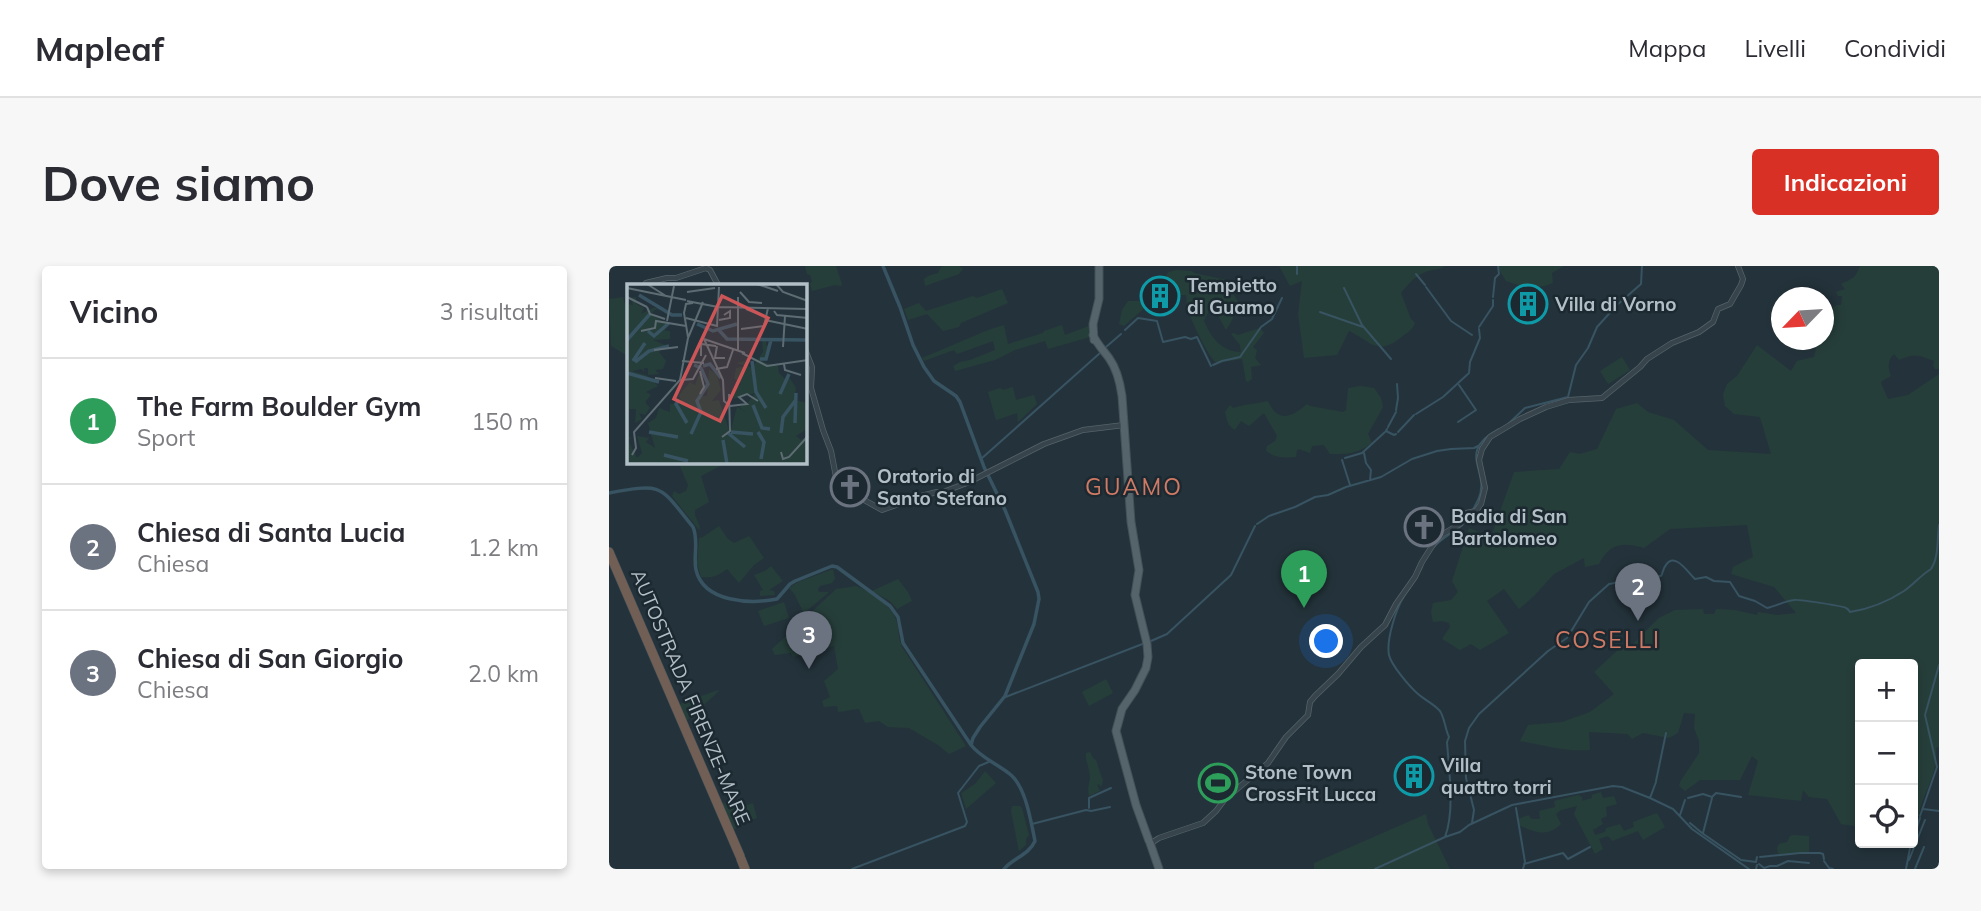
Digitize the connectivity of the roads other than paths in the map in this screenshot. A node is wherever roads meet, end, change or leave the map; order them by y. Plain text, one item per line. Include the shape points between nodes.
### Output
1 (1099, 266) edge
2 (1738, 266) edge
3 (646, 283) dead end
4 (717, 284) edge
5 (807, 354) edge
6 (1124, 425) junction
7 (609, 552) edge
8 (609, 559) edge
9 (1152, 841) junction
10 (741, 862) edge
11 (1159, 869) edge

1 - 6 main road via 1093,335 1119,381
2 - 9 street via 1743,279 1730,304 1718,309 1713,322 1700,331 1647,358 1602,398 1546,407 1490,437 1479,460 1485,488 1481,504 1434,543 1385,625 1315,696 1308,715 1268,763 1203,823
3 - 4 street via 706,268
5 - 6 street via 811,388 837,482 884,510 948,491 1083,430
6 - 9 main road via 1139,570 1135,595 1148,663 1122,709 1116,731 1136,805
7 - 10 highway, AUTOSTRADA FIRENZE-MARE
8 - 10 highway, AUTOSTRADA FIRENZE-MARE
9 - 11 main road

